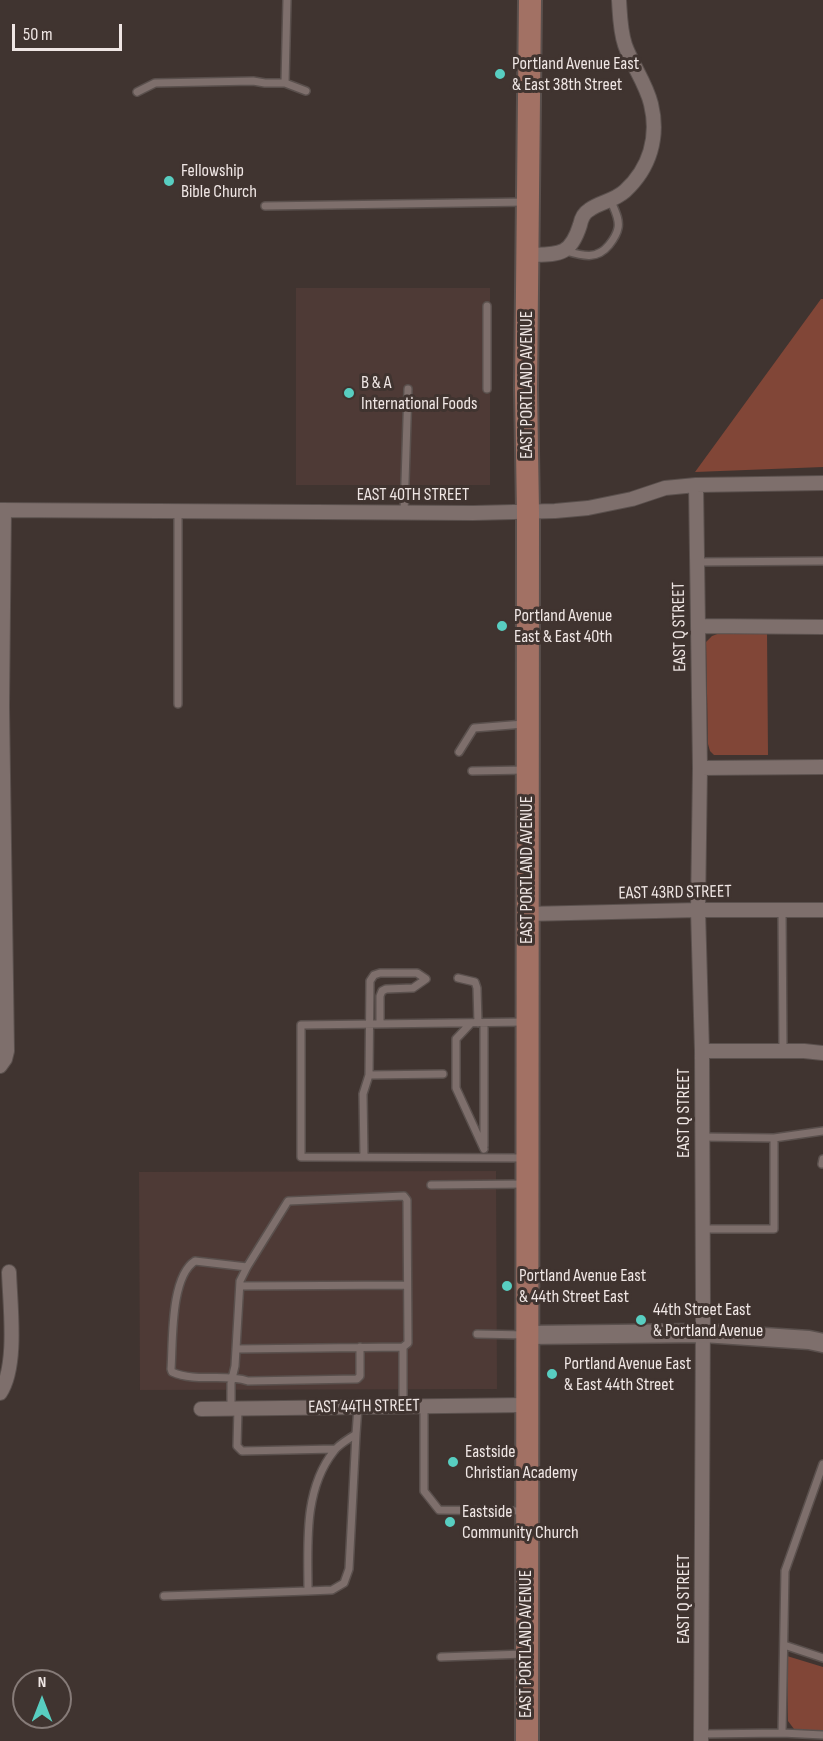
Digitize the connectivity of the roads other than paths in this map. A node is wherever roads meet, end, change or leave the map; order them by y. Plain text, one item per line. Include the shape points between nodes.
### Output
1 (286, 0) edge
2 (530, 0) edge
3 (619, 0) edge
4 (285, 83) junction
5 (306, 91) dead end
6 (137, 92) dead end
7 (611, 201) junction
8 (528, 202) junction
9 (265, 206) dead end
10 (566, 251) junction
11 (528, 255) junction
12 (488, 306) dead end
13 (408, 389) dead end
14 (487, 389) dead end
15 (823, 483) edge
16 (696, 484) junction
17 (2, 510) edge
18 (178, 511) junction
19 (528, 512) junction
20 (404, 513) junction
21 (823, 561) edge
22 (697, 562) junction
23 (698, 626) junction
24 (823, 627) edge
25 (178, 704) dead end
26 (1, 706) edge
27 (527, 723) junction
28 (459, 752) dead end
29 (823, 767) edge
30 (700, 768) junction
31 (527, 770) junction
32 (472, 771) dead end
33 (2, 873) edge
34 (698, 910) junction
35 (782, 910) junction
36 (823, 910) edge
37 (527, 914) junction
38 (458, 978) dead end
39 (527, 1022) junction
40 (478, 1023) junction
41 (369, 1024) junction
42 (380, 1024) junction
43 (702, 1051) junction
44 (783, 1051) junction
45 (823, 1053) edge
46 (0, 1065) edge
47 (443, 1074) dead end
48 (369, 1075) junction
49 (823, 1131) edge
50 (702, 1137) junction
51 (774, 1138) junction
52 (484, 1153) junction
53 (364, 1157) junction
54 (527, 1158) junction
55 (527, 1184) junction
56 (431, 1185) dead end
57 (703, 1229) junction
58 (247, 1267) junction
59 (9, 1272) dead end
60 (407, 1285) junction
61 (240, 1286) junction
62 (703, 1333) junction
63 (477, 1334) dead end
64 (527, 1335) junction
65 (823, 1343) edge
66 (360, 1347) junction
67 (403, 1347) junction
68 (237, 1349) junction
69 (233, 1376) junction
70 (0, 1393) edge
71 (527, 1405) junction
72 (403, 1406) junction
73 (424, 1406) junction
74 (358, 1407) junction
75 (234, 1408) junction
76 (201, 1409) dead end
77 (356, 1434) junction
78 (335, 1449) junction
79 (823, 1464) edge
80 (526, 1511) junction
81 (308, 1591) junction
82 (164, 1596) dead end
83 (784, 1645) junction
84 (526, 1654) junction
85 (441, 1657) dead end
86 (823, 1658) edge
87 (782, 1733) junction
88 (823, 1735) edge
89 (701, 1738) edge
90 (526, 1741) edge

1 - 4 lane
2 - 8 main road, EAST PORTLAND AVENUE
3 - 7 street via 625,46 651,104 653,140 641,173
4 - 5 lane
4 - 6 lane via 155,83
7 - 10 street via 587,211 575,241
7 - 10 lane via 618,228 606,249 594,256
8 - 9 lane
8 - 11 main road, EAST PORTLAND AVENUE
10 - 11 street
11 - 19 main road, EAST PORTLAND AVENUE
12 - 14 lane
13 - 20 lane
15 - 16 street, EAST 40TH STREET
16 - 19 street, EAST 40TH STREET via 664,488 588,508
16 - 22 street, EAST Q STREET
17 - 18 street, EAST 40TH STREET
17 - 26 street
18 - 20 street, EAST 40TH STREET
18 - 25 lane
19 - 20 street, EAST 40TH STREET
19 - 27 main road, EAST PORTLAND AVENUE
21 - 22 lane
22 - 23 street, EAST Q STREET
23 - 24 street
23 - 30 street, EAST Q STREET
26 - 33 street
27 - 28 lane via 474,728
27 - 31 main road, EAST PORTLAND AVENUE
29 - 30 street
30 - 34 street, EAST Q STREET
31 - 32 lane
31 - 37 main road, EAST PORTLAND AVENUE
33 - 46 street via 7,1051
34 - 35 street, EAST 43RD STREET
34 - 37 street, EAST 43RD STREET
34 - 43 street, EAST Q STREET
35 - 36 street, EAST 43RD STREET
35 - 44 lane
37 - 39 main road, EAST PORTLAND AVENUE
38 - 40 lane via 475,982
39 - 40 lane
39 - 54 main road, EAST PORTLAND AVENUE
40 - 42 lane
40 - 52 lane
40 - 52 lane via 456,1039 456,1088
41 - 42 lane
41 - 42 lane via 369,986 374,975 417,973 426,979 413,988 382,991
41 - 48 lane
41 - 53 lane via 301,1025 301,1157
43 - 44 street
43 - 50 street, EAST Q STREET
44 - 45 street
47 - 48 lane
48 - 53 lane via 363,1094
49 - 51 lane
50 - 51 lane
50 - 57 street, EAST Q STREET
51 - 57 lane via 774,1229
52 - 53 lane
52 - 54 lane
54 - 55 main road, EAST PORTLAND AVENUE
55 - 56 lane
55 - 64 main road, EAST PORTLAND AVENUE
57 - 62 street, EAST Q STREET
58 - 60 lane via 288,1201 404,1196
58 - 61 lane
58 - 69 lane via 195,1261 186,1270 176,1303 172,1372 193,1378
59 - 70 street via 10,1366
60 - 61 lane
60 - 67 lane via 408,1343
61 - 68 lane
62 - 64 street
62 - 65 street
62 - 89 street, EAST Q STREET
63 - 64 lane
64 - 71 main road, EAST PORTLAND AVENUE
66 - 67 lane
66 - 68 lane
66 - 69 lane via 357,1379 248,1381
67 - 72 lane
68 - 69 lane
69 - 75 lane
71 - 73 street, EAST 44TH STREET
71 - 80 main road, EAST PORTLAND AVENUE
72 - 73 street, EAST 44TH STREET
72 - 74 street, EAST 44TH STREET
73 - 80 lane via 424,1491 439,1510
74 - 75 street, EAST 44TH STREET
74 - 77 lane
75 - 76 street, EAST 44TH STREET
75 - 78 lane via 237,1446 242,1451
77 - 78 lane
77 - 81 lane via 349,1569 344,1583 332,1590
78 - 81 lane via 318,1478 310,1508
79 - 83 lane via 785,1571
80 - 84 main road, EAST PORTLAND AVENUE
81 - 82 lane
83 - 86 lane
83 - 87 lane
84 - 85 lane
84 - 90 main road, EAST PORTLAND AVENUE
87 - 88 lane
87 - 89 lane

